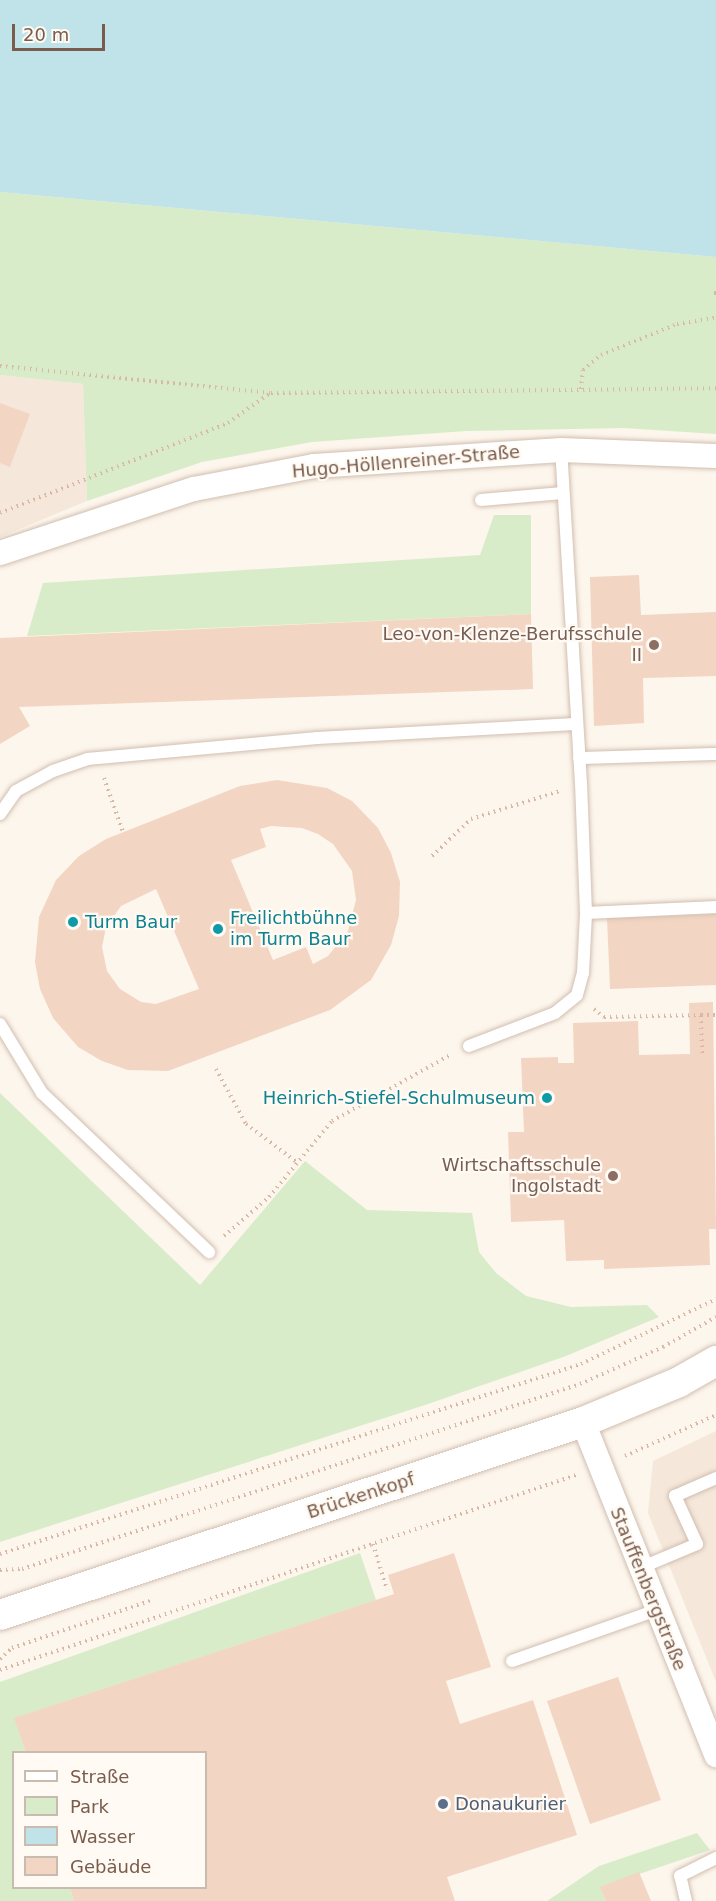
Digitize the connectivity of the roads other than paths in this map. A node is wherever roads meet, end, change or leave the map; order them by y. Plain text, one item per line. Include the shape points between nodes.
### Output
1 (561, 450) junction
2 (716, 456) edge
3 (563, 493) junction
4 (481, 500) dead end
5 (0, 554) edge
6 (575, 724) junction
7 (716, 754) edge
8 (579, 758) junction
9 (0, 814) edge
10 (716, 907) edge
11 (586, 913) junction
12 (0, 1024) edge
13 (470, 1046) road end
14 (209, 1252) road end
15 (716, 1360) edge
16 (583, 1422) junction
17 (716, 1478) edge
18 (639, 1568) junction
19 (657, 1610) junction
20 (0, 1615) edge
21 (512, 1661) dead end
22 (716, 1755) edge
23 (716, 1858) edge
24 (686, 1901) edge

1 - 2 street, Hugo-Höllenreiner-Straße
1 - 3 lane
1 - 5 street, Hugo-Höllenreiner-Straße via 314,466 194,489
3 - 4 lane
3 - 6 lane
6 - 8 lane
6 - 9 lane via 317,738 97,758 53,771 16,790
7 - 8 lane
8 - 11 lane
10 - 11 lane
11 - 13 lane via 584,973 577,995 555,1013
12 - 14 lane via 42,1093
15 - 16 street, Brückenkopf via 669,1386
16 - 18 street, Stauffenbergstraße
16 - 20 street, Brückenkopf
17 - 18 lane via 675,1496 697,1544
18 - 19 street, Stauffenbergstraße
19 - 21 lane
19 - 22 street, Stauffenbergstraße
23 - 24 lane via 680,1876

